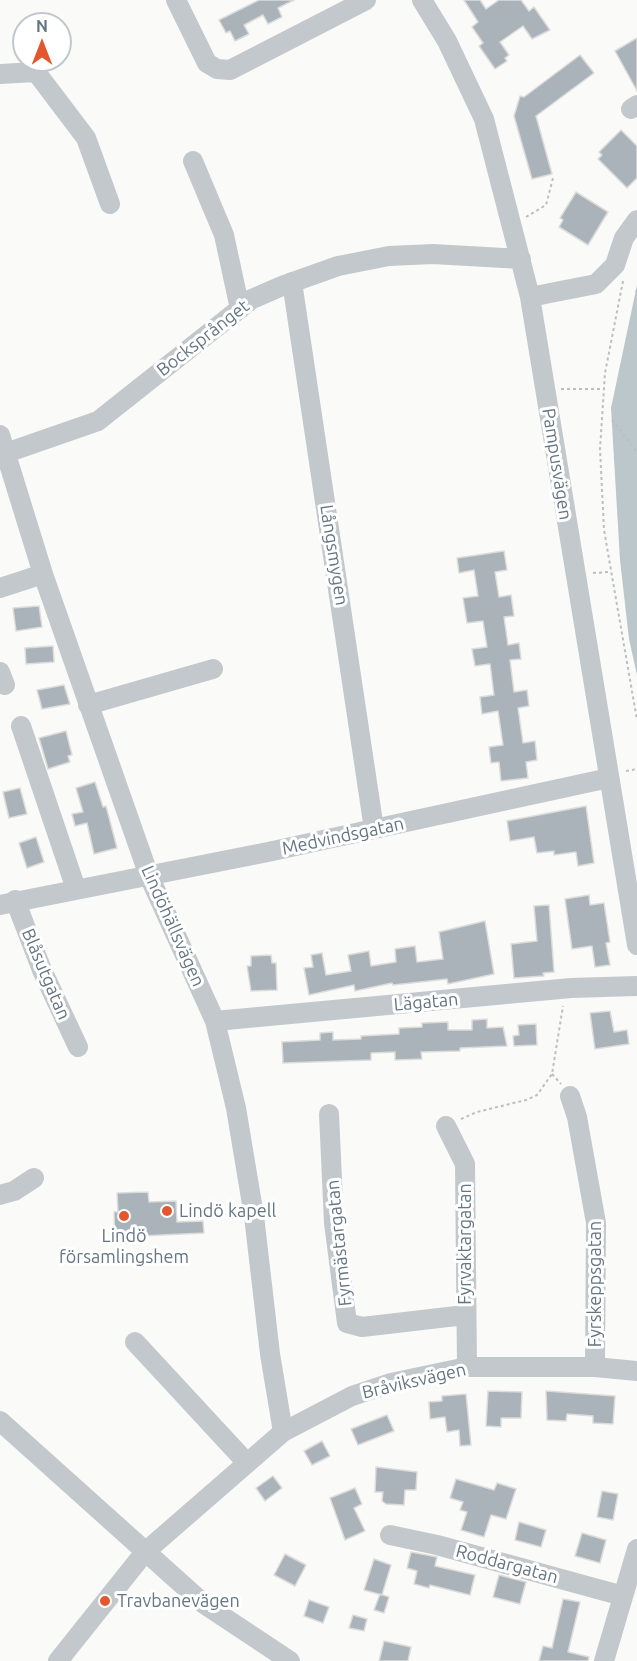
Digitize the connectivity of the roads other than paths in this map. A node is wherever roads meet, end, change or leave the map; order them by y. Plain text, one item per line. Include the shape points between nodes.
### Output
1 (176, 0) edge
2 (366, 0) edge
3 (422, 0) edge
4 (0, 74) edge
5 (193, 161) dead end
6 (110, 204) dead end
7 (637, 220) edge
8 (521, 259) junction
9 (292, 282) junction
10 (530, 297) junction
11 (240, 309) junction
12 (3, 444) edge
13 (43, 574) junction
14 (0, 588) edge
15 (213, 669) dead end
16 (88, 705) junction
17 (21, 726) dead end
18 (609, 778) junction
19 (374, 829) junction
20 (149, 876) junction
21 (76, 889) junction
22 (8, 902) edge
23 (637, 945) edge
24 (637, 986) edge
25 (215, 1021) junction
26 (78, 1047) dead end
27 (570, 1096) dead end
28 (328, 1114) dead end
29 (446, 1126) road end
30 (34, 1178) dead end
31 (0, 1195) edge
32 (465, 1315) junction
33 (135, 1342) dead end
34 (595, 1366) junction
35 (467, 1367) junction
36 (637, 1371) edge
37 (0, 1421) edge
38 (283, 1432) junction
39 (247, 1463) junction
40 (390, 1535) dead end
41 (637, 1549) edge
42 (145, 1552) junction
43 (629, 1587) edge
44 (58, 1661) edge
45 (290, 1661) edge
46 (604, 1661) edge

1 - 2 street via 207,63 230,70
3 - 8 street, Pampusvägen via 447,41 484,119
4 - 6 street via 36,72 86,138
5 - 11 street via 224,235
7 - 10 street via 624,238 615,265 596,284
8 - 9 street, Bocksprånget via 389,256 338,266
8 - 10 street, Pampusvägen
9 - 11 street, Bocksprånget via 252,299
9 - 19 street, Långsmygen
10 - 18 street, Pampusvägen
11 - 12 street, Bocksprånget via 98,421
12 - 13 street, Lindöhällsvägen
13 - 14 street
13 - 16 street, Lindöhällsvägen
15 - 16 street
16 - 20 street, Lindöhällsvägen
17 - 21 street
18 - 19 street, Medvindsgatan
18 - 23 street, Pampusvägen
19 - 20 street, Medvindsgatan
20 - 21 street, Medvindsgatan
20 - 25 street, Lindöhällsvägen
21 - 22 street, Medvindsgatan
22 - 26 street, Blåsutgatan
24 - 25 street, Lägatan via 564,988
25 - 38 street, Lindöhällsvägen via 251,1195
27 - 34 street, Fyrskeppsgatan via 596,1223
28 - 32 street, Fyrmästargatan via 334,1223 347,1323 362,1327
29 - 32 street, Fyrvaktargatan via 465,1164
30 - 31 street
32 - 35 street, Fyrvaktargatan
33 - 39 street
34 - 35 street, Bråviksvägen
34 - 36 street, Bråviksvägen
35 - 38 street, Bråviksvägen via 391,1383 352,1396
37 - 42 street
38 - 39 street, Bråviksvägen
39 - 42 street, Bråviksvägen
40 - 43 street, Roddargatan
41 - 43 street
42 - 44 street, Bråviksvägen
42 - 45 street via 204,1604
43 - 46 street

